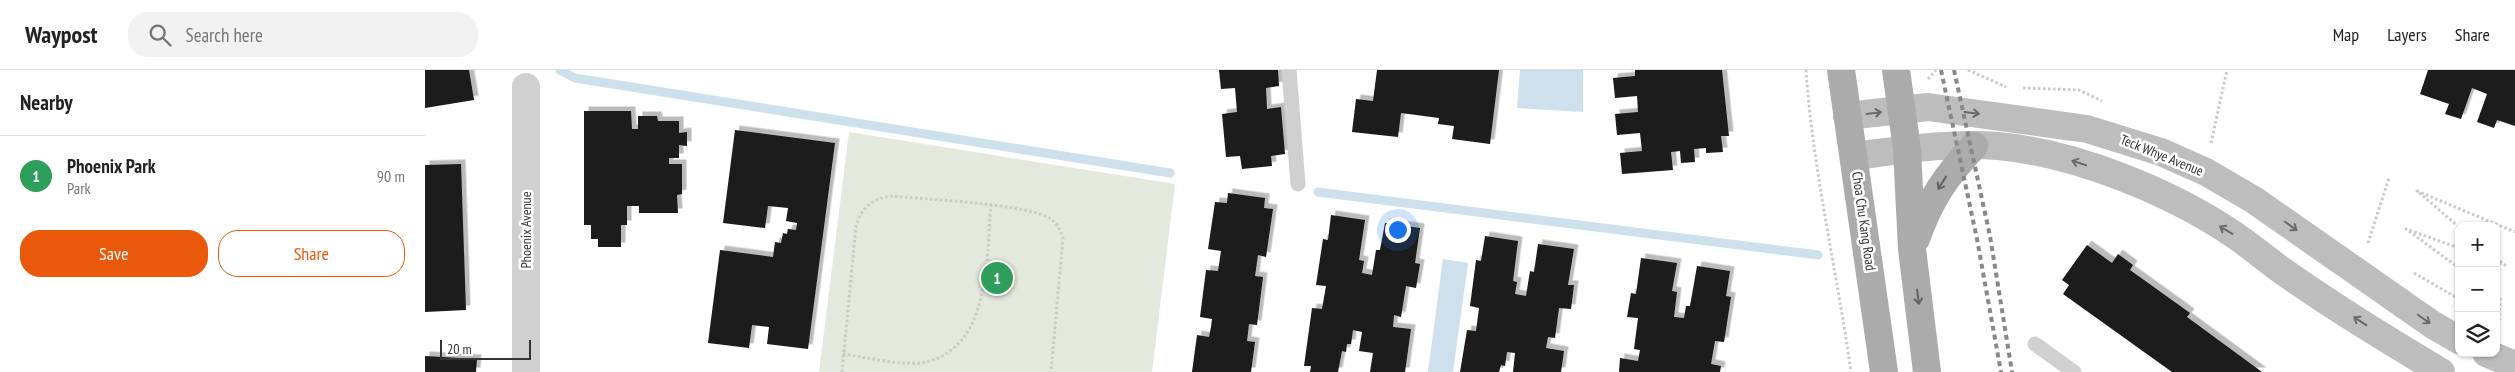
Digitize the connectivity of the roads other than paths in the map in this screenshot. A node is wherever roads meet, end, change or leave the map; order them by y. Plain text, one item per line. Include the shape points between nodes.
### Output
1 (1289, 70) edge
2 (1841, 70) edge
3 (1896, 70) edge
4 (526, 87) dead end
5 (1901, 109) junction
6 (1847, 116) junction
7 (1974, 146) junction
8 (1907, 149) junction
9 (1855, 156) junction
10 (1298, 184) dead end
11 (1912, 249) junction
12 (2455, 338) edge
13 (2035, 344) dead end
14 (2496, 357) edge
15 (2515, 365) edge
16 (526, 372) edge
17 (1884, 372) edge
18 (1927, 372) edge
19 (2074, 372) edge
20 (2441, 372) edge

1 - 10 lane
2 - 6 main road, Choa Chu Kang Road
3 - 5 main road
4 - 16 street, Phoenix Avenue
6 -> 5 main road, Teck Whye Avenue
5 - 8 main road
5 -> 12 main road, Teck Whye Avenue via 1929,107 2087,129 2135,142 2186,162 2254,200
6 - 9 main road, Choa Chu Kang Road
7 - 8 main road
7 -> 11 main road via 1947,175 1930,202
20 -> 7 main road via 2284,272 2233,234 2169,197 2049,154
8 - 9 main road
8 - 11 main road
9 - 17 main road, Choa Chu Kang Road
11 -> 18 main road
13 - 19 lane
14 - 15 main road

